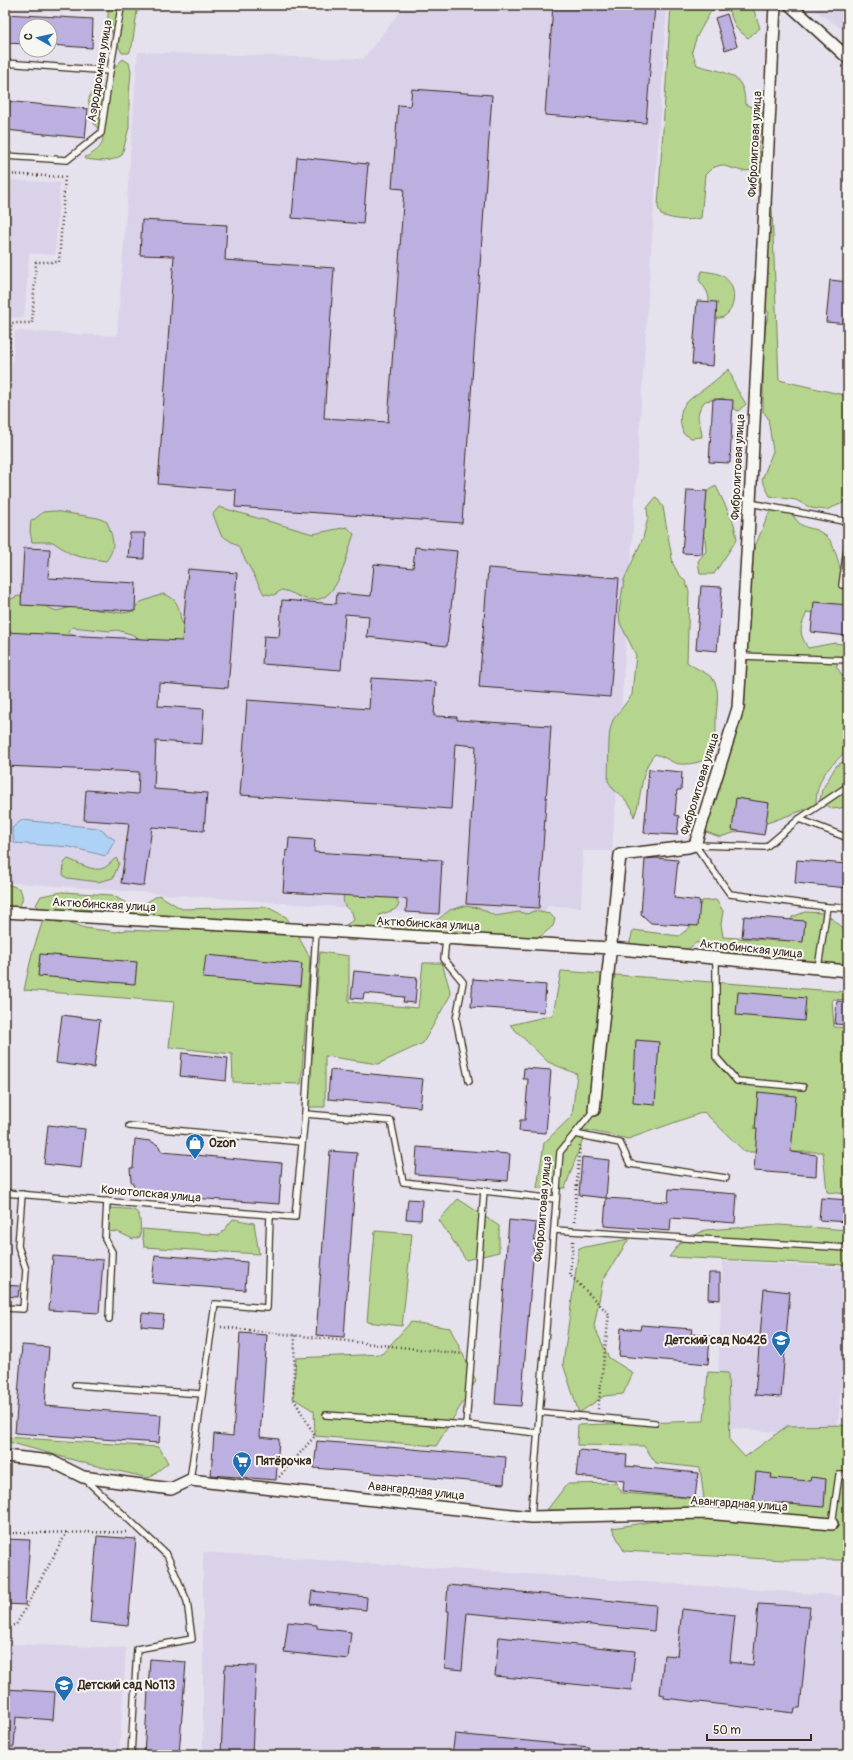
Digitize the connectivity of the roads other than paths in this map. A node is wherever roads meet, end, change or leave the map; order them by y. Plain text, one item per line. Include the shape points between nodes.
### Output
1 (117, 5) edge
2 (775, 5) edge
3 (790, 5) edge
4 (848, 58) edge
5 (5, 63) edge
6 (110, 71) junction
7 (5, 156) edge
8 (750, 503) junction
9 (848, 522) edge
10 (848, 541) edge
11 (842, 585) dead end
12 (741, 656) junction
13 (848, 660) edge
14 (848, 786) edge
15 (799, 819) junction
16 (848, 838) edge
17 (695, 845) junction
18 (827, 907) junction
19 (848, 908) edge
20 (5, 912) edge
21 (316, 931) junction
22 (446, 938) junction
23 (610, 948) junction
24 (716, 958) junction
25 (818, 968) junction
26 (848, 971) edge
27 (469, 1081) dead end
28 (802, 1087) dead end
29 (594, 1110) joint
30 (305, 1114) junction
31 (129, 1126) dead end
32 (578, 1135) junction
33 (302, 1142) junction
34 (726, 1178) dead end
35 (484, 1191) junction
36 (5, 1193) edge
37 (22, 1194) junction
38 (556, 1199) junction
39 (107, 1201) junction
40 (270, 1215) junction
41 (554, 1230) junction
42 (848, 1248) edge
43 (5, 1308) edge
44 (109, 1319) dead end
45 (75, 1385) dead end
46 (202, 1394) junction
47 (539, 1412) junction
48 (326, 1416) dead end
49 (655, 1423) dead end
50 (466, 1425) junction
51 (538, 1433) junction
52 (5, 1456) edge
53 (848, 1475) edge
54 (83, 1477) junction
55 (190, 1480) junction
56 (531, 1517) junction
57 (832, 1524) joint
58 (131, 1755) edge

1 - 6 lane, Аэродромная улица via 121,8
2 - 8 street, Фибролитовая улица
3 - 4 street
5 - 6 lane
6 - 7 lane, Аэродромная улица via 102,133 67,160
8 - 9 lane
8 - 12 street, Фибролитовая улица
10 - 11 lane
12 - 13 lane
12 - 17 street, Фибролитовая улица via 738,708
14 - 15 lane
15 - 16 lane
15 - 17 lane via 766,847
17 - 18 lane via 730,894
17 - 23 street, Фибролитовая улица via 620,855
18 - 19 lane
18 - 25 lane
20 - 21 street, Актюбинская улица
21 - 22 street, Актюбинская улица
21 - 30 lane
22 - 23 street, Актюбинская улица
22 - 27 lane via 444,959 463,982 456,1019
23 - 24 street, Актюбинская улица
23 - 29 street, Фибролитовая улица
24 - 25 street, Актюбинская улица
24 - 28 lane via 716,1057 737,1082
25 - 26 street, Актюбинская улица
29 - 32 lane, Фибролитовая улица
30 - 33 lane
30 - 35 lane via 391,1121 403,1182
31 - 33 lane
32 - 34 lane via 620,1143 630,1164
32 - 38 lane, Фибролитовая улица via 560,1152
33 - 40 lane, Конотопская улица via 294,1217
35 - 38 lane
35 - 50 lane
36 - 37 lane, Конотопская улица
37 - 39 lane, Конотопская улица
37 - 43 lane via 18,1246 26,1270 23,1309
38 - 41 lane, Фибролитовая улица
39 - 40 lane, Конотопская улица
39 - 44 lane via 105,1240 112,1252
40 - 46 lane via 267,1308 215,1304
41 - 42 lane
41 - 47 lane, Фибролитовая улица
45 - 46 lane
46 - 55 lane
47 - 49 lane
47 - 51 lane, Фибролитовая улица
48 - 50 lane
50 - 51 lane
51 - 56 lane, Фибролитовая улица
52 - 54 street via 51,1461
53 - 57 lane via 839,1475
54 - 55 street via 172,1489
54 - 58 lane via 167,1555 187,1601 192,1639 137,1649
55 - 56 street, Авангардная улица
56 - 57 street, Авангардная улица via 705,1513

